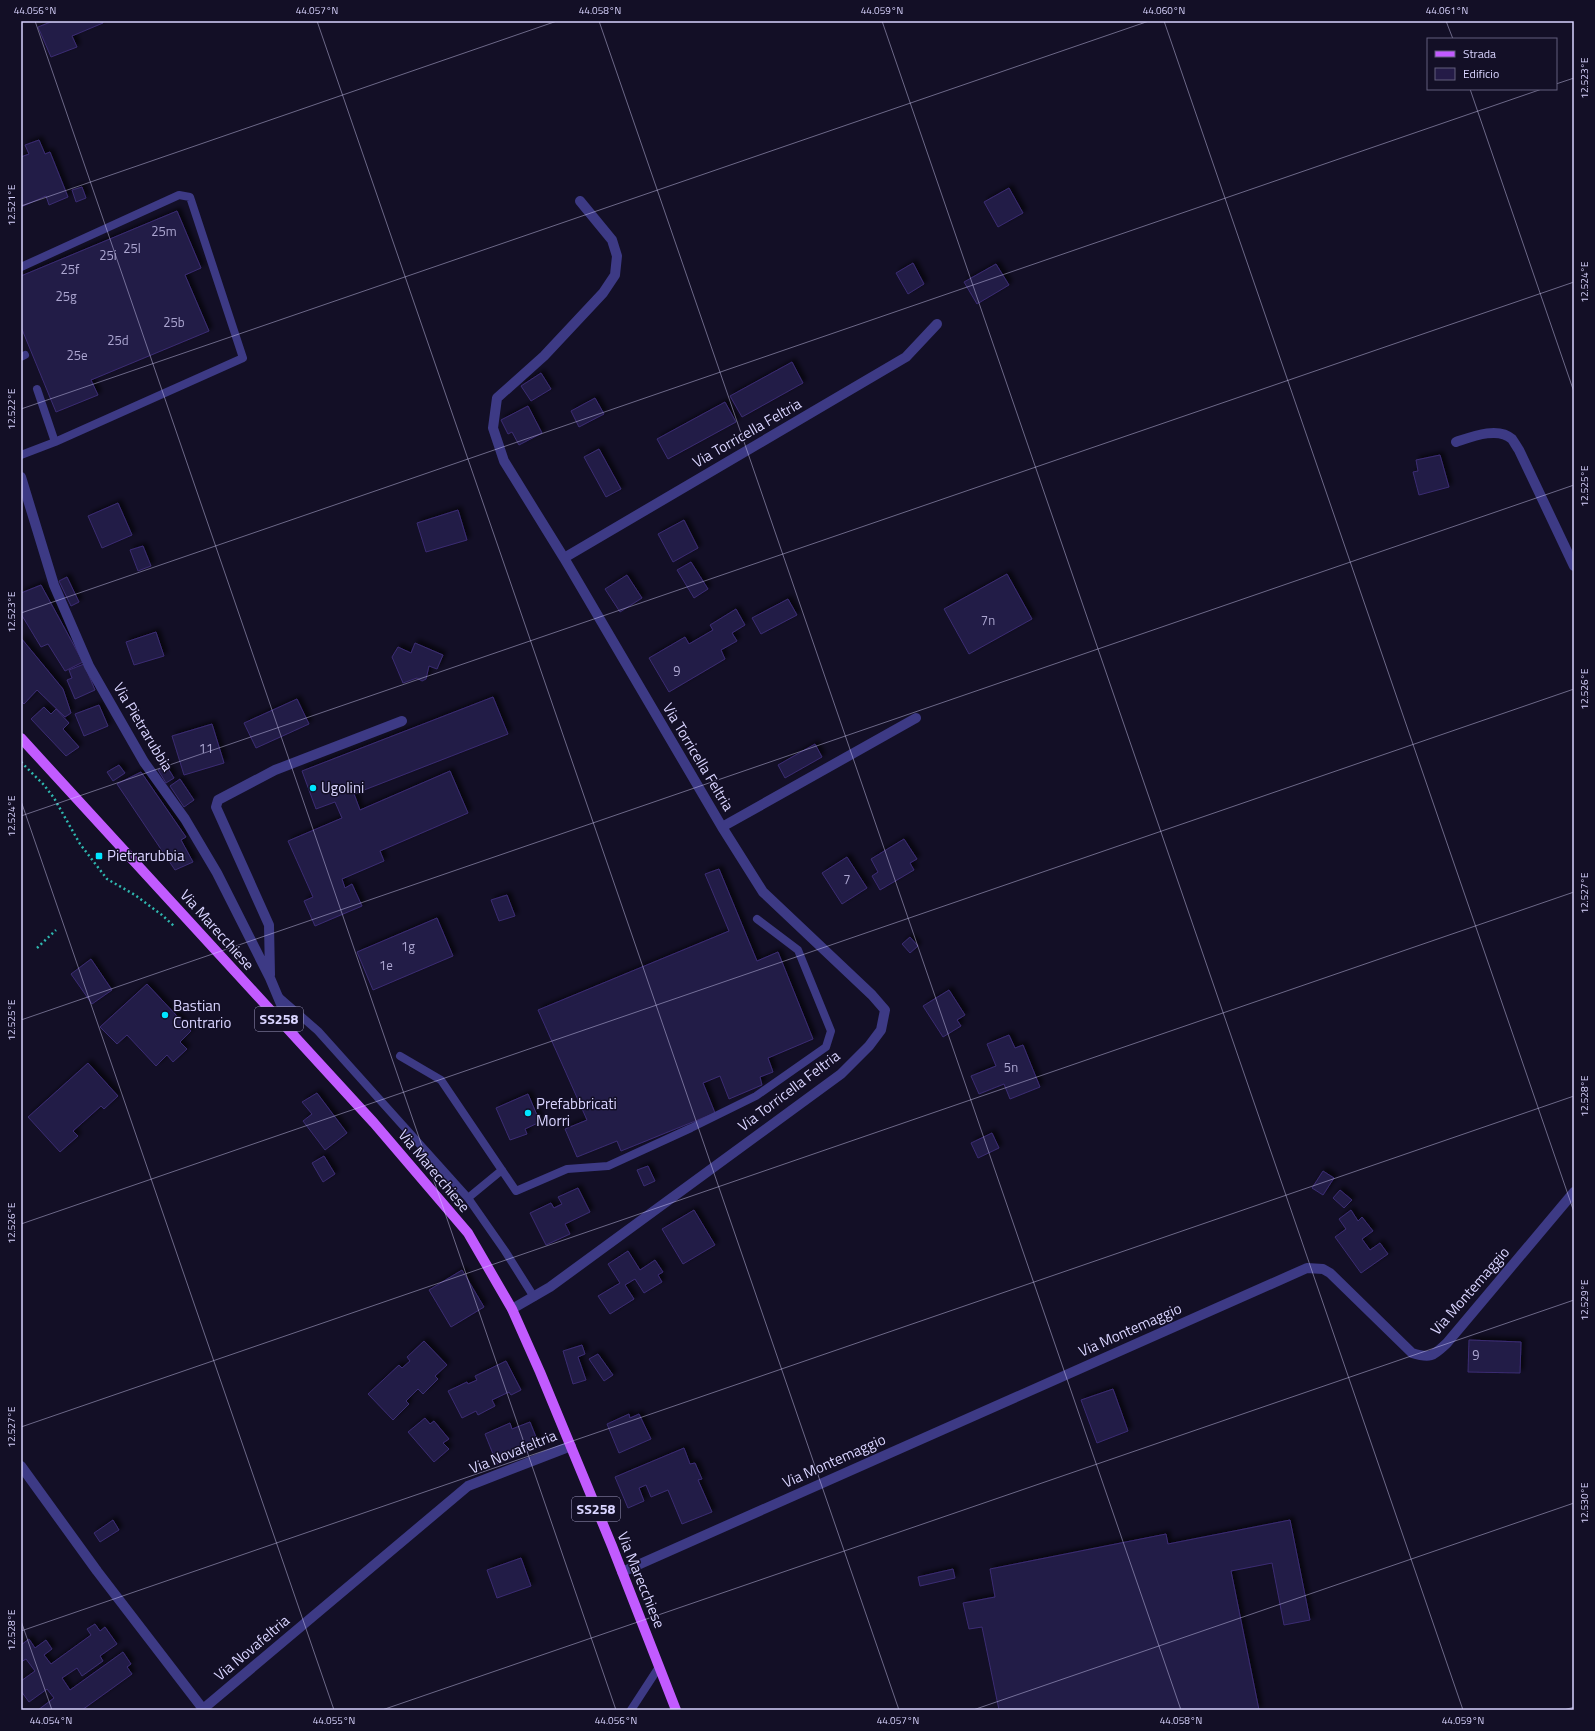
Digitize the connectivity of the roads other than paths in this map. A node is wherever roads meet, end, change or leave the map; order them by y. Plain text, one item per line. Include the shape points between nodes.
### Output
1 (580, 200) dead end
2 (21, 267) edge
3 (938, 324) dead end
4 (37, 389) dead end
5 (55, 442) junction
6 (1456, 442) dead end
7 (21, 455) edge
8 (21, 477) edge
9 (564, 558) junction
10 (1574, 566) edge
11 (916, 718) dead end
12 (402, 721) dead end
13 (23, 741) edge
14 (722, 827) junction
15 (757, 919) dead end
16 (270, 978) junction
17 (277, 995) junction
18 (295, 1037) junction
19 (400, 1056) dead end
20 (502, 1170) junction
21 (1574, 1192) edge
22 (468, 1198) junction
23 (534, 1297) junction
24 (512, 1309) junction
25 (570, 1446) junction
26 (21, 1466) edge
27 (622, 1572) junction
28 (659, 1667) junction
29 (631, 1710) edge
30 (676, 1710) edge

1 - 9 street, Via Torricella Feltria via 612,240 617,256 615,275 603,293 544,356 497,398 493,428 504,461
2 - 5 lane via 179,195 190,197 243,358
3 - 9 street, Via Torricella Feltria via 906,357
4 - 5 lane
5 - 7 lane
6 - 10 street via 1482,434 1503,434 1512,439
8 - 16 street, Via Pietrarubbia via 54,585 89,666 144,762 184,819 217,873
9 - 14 street, Via Torricella Feltria
11 - 14 street, Via Torricella Feltria
12 - 16 street, Via Pietrarubbia via 275,770 218,800 216,807 230,830 269,925
13 - 18 main road, Via Marecchiese / SS258
14 - 23 street, Via Torricella Feltria via 764,892 885,1010 881,1030 841,1074
15 - 20 lane via 798,950 831,1031 826,1047 756,1096 608,1166 567,1169 516,1191
16 - 17 street, Via Pietrarubbia
17 - 18 street, Via Pietrarubbia
17 - 22 lane via 318,1031
18 - 24 main road, Via Marecchiese / SS258 via 374,1123 468,1233
19 - 20 lane via 441,1080
20 - 22 lane
21 - 27 street, Via Montemaggio via 1447,1343 1436,1353 1426,1357 1412,1353 1330,1273 1323,1269 1307,1268
22 - 23 lane
23 - 24 street, Via Torricella Feltria
24 - 25 main road, Via Marecchiese / SS258
25 - 26 street, Via Novafeltria via 468,1486 203,1709 97,1571
25 - 27 main road, Via Marecchiese / SS258
27 - 28 main road, Via Marecchiese / SS258
28 - 29 lane
28 - 30 main road, Via Marecchiese / SS258

